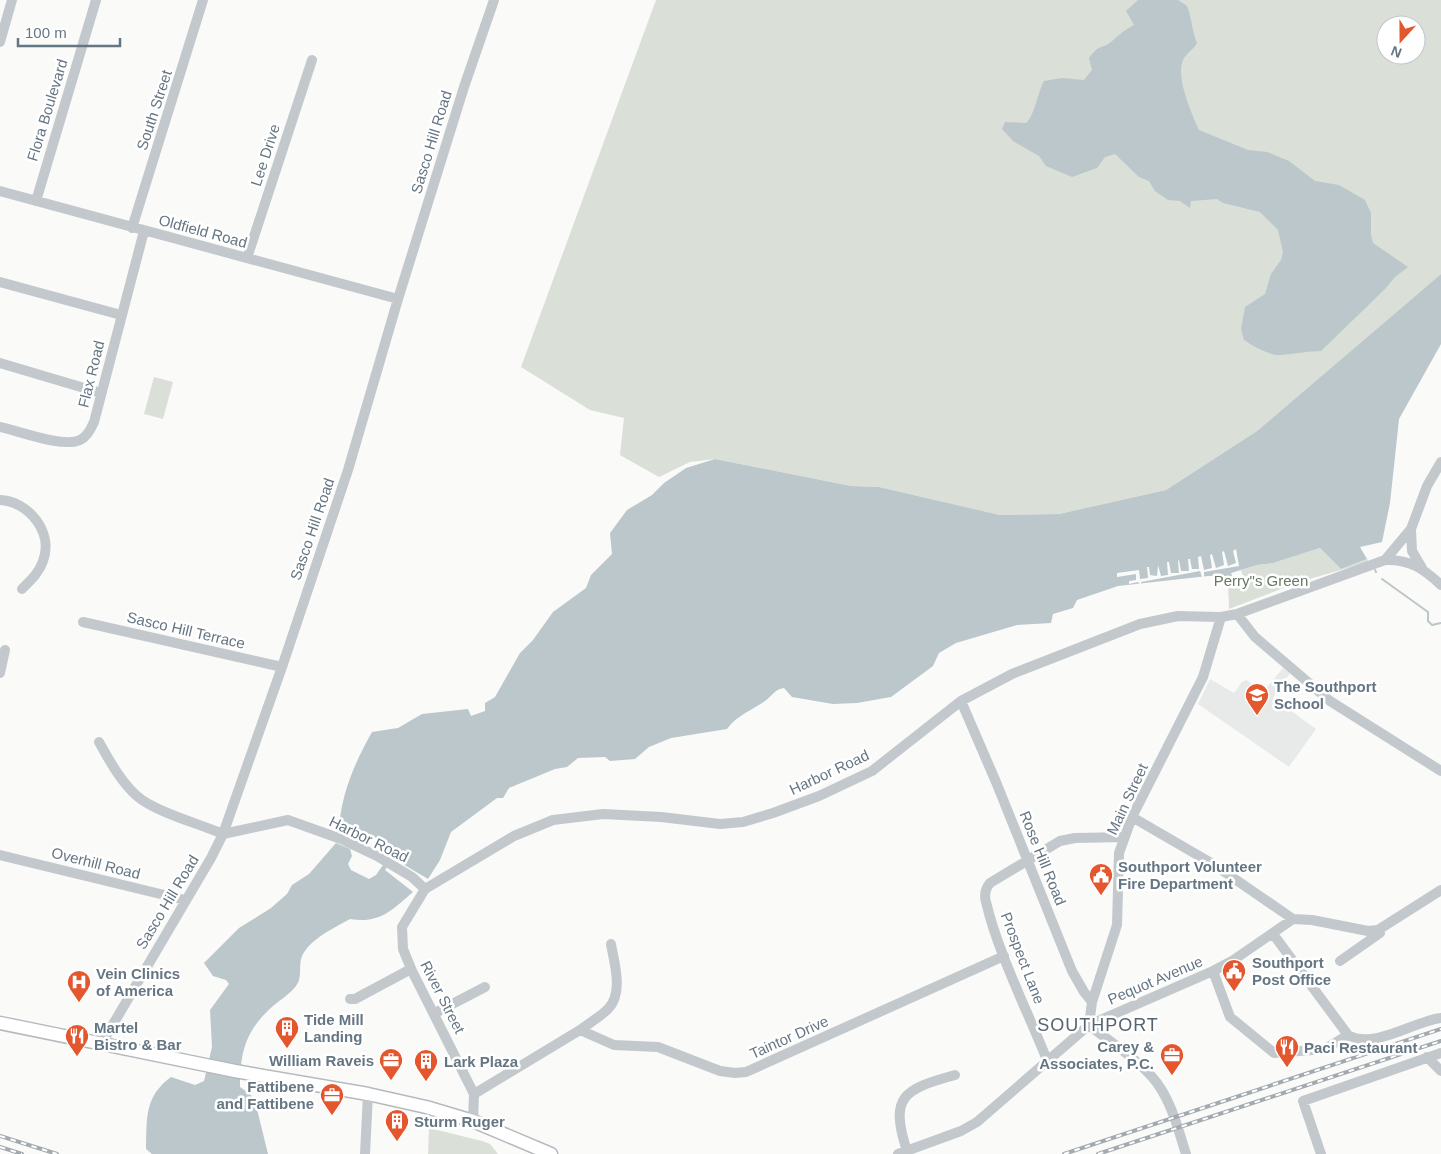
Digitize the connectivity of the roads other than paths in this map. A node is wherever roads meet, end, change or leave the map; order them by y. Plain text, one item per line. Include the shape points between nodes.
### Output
1 (11, 0) edge
2 (96, 0) edge
3 (203, 0) edge
4 (494, 0) edge
5 (0, 42) edge
6 (312, 60) dead end
7 (0, 191) edge
8 (36, 201) junction
9 (132, 228) junction
10 (144, 231) junction
11 (247, 258) junction
12 (0, 282) edge
13 (398, 299) junction
14 (121, 315) junction
15 (0, 363) edge
16 (101, 393) junction
17 (0, 427) edge
18 (1441, 462) edge
19 (0, 500) edge
20 (1412, 529) junction
21 (1385, 560) junction
22 (1423, 568) junction
23 (1441, 586) edge
24 (22, 589) dead end
25 (1237, 614) junction
26 (1221, 617) junction
27 (83, 622) dead end
28 (5, 650) dead end
29 (282, 667) junction
30 (0, 673) edge
31 (960, 701) junction
32 (99, 742) dead end
33 (1441, 771) edge
34 (1132, 817) junction
35 (223, 834) junction
36 (1125, 837) junction
37 (0, 855) edge
38 (1028, 860) junction
39 (425, 889) junction
40 (1441, 890) edge
41 (185, 900) junction
42 (1293, 919) junction
43 (1378, 930) junction
44 (1273, 934) junction
45 (611, 944) dead end
46 (1004, 956) junction
47 (1340, 961) dead end
48 (411, 968) junction
49 (1213, 972) junction
50 (485, 987) dead end
51 (350, 999) dead end
52 (1092, 1002) junction
53 (435, 1013) junction
54 (1441, 1018) edge
55 (0, 1023) edge
56 (1089, 1025) junction
57 (580, 1030) junction
58 (1348, 1035) junction
59 (102, 1043) junction
60 (1441, 1052) edge
61 (1427, 1057) junction
62 (1047, 1060) junction
63 (1441, 1071) edge
64 (955, 1075) dead end
65 (368, 1094) junction
66 (474, 1094) junction
67 (472, 1121) junction
68 (903, 1152) edge
69 (545, 1153) edge
70 (365, 1154) edge
71 (1186, 1154) edge
72 (1321, 1154) edge

1 - 5 street
2 - 8 street, Flora Boulevard
3 - 9 street, South Street
4 - 13 street, Sasco Hill Road
6 - 11 street, Lee Drive
7 - 8 street, Oldfield Road
8 - 9 street, Oldfield Road
9 - 10 street, Oldfield Road
10 - 11 street, Oldfield Road
10 - 14 street, Flax Road
11 - 13 street, Oldfield Road
12 - 14 street
13 - 29 street, Sasco Hill Road via 348,470
14 - 16 street, Flax Road
15 - 16 street
16 - 17 street, Flax Road via 91,428 81,440 64,442
18 - 20 street, Harbor Road via 1427,486
19 - 24 street via 13,501 30,512 46,542 44,560
20 - 21 street, Harbor Road
20 - 22 street via 1412,551
21 - 22 street via 1408,562
21 - 25 street, Harbor Road
22 - 23 street
25 - 26 street, Harbor Road
25 - 33 street via 1260,642 1330,701
26 - 31 street, Harbor Road via 1178,616 1140,624 1012,674
26 - 34 street, Main Street via 1203,677
27 - 29 street, Sasco Hill Terrace
28 - 30 street
29 - 35 street, Sasco Hill Road
31 - 38 street, Rose Hill Road
31 - 39 street, Harbor Road via 872,771 773,813 743,822 720,824 603,814 553,820 514,836
32 - 35 street via 137,796 148,804
34 - 36 street, Main Street
34 - 42 street via 1213,864
35 - 39 street, Harbor Road via 288,820 353,845 412,877
35 - 41 street, Sasco Hill Road
36 - 38 street via 1060,841
36 - 52 street, Main Street via 1118,866 1117,925
37 - 41 street, Overhill Road
38 - 46 street, Prospect Lane via 990,884 985,893
38 - 52 street, Rose Hill Road via 1072,971
39 - 48 street, River Street via 402,927 403,949
40 - 43 street
41 - 59 street, Sasco Hill Road
42 - 43 street
42 - 44 street, Pequot Avenue
43 - 47 street via 1380,933
44 - 49 street, Pequot Avenue
44 - 58 street
45 - 57 street via 617,975 614,998 610,1007
46 - 57 street, Taintor Drive via 746,1072 720,1071 658,1047 614,1045
46 - 62 street, Prospect Lane
48 - 51 street
48 - 53 street, River Street
49 - 56 street, Pequot Avenue
49 - 58 street via 1230,1017 1274,1053 1325,1049
50 - 53 street
52 - 56 street
53 - 66 street, River Street
54 - 58 street via 1375,1039 1357,1040
55 - 59 main road
56 - 62 street, Pequot Avenue
56 - 71 street via 1140,1066 1161,1088
57 - 66 street
59 - 65 main road via 235,1072
60 - 61 street
61 - 63 street
61 - 72 street via 1303,1101
62 - 68 street, Pequot Avenue via 978,1122
64 - 68 street via 920,1085 907,1094 898,1119
65 - 67 main road
65 - 70 street
66 - 67 street, River Street
67 - 69 main road

